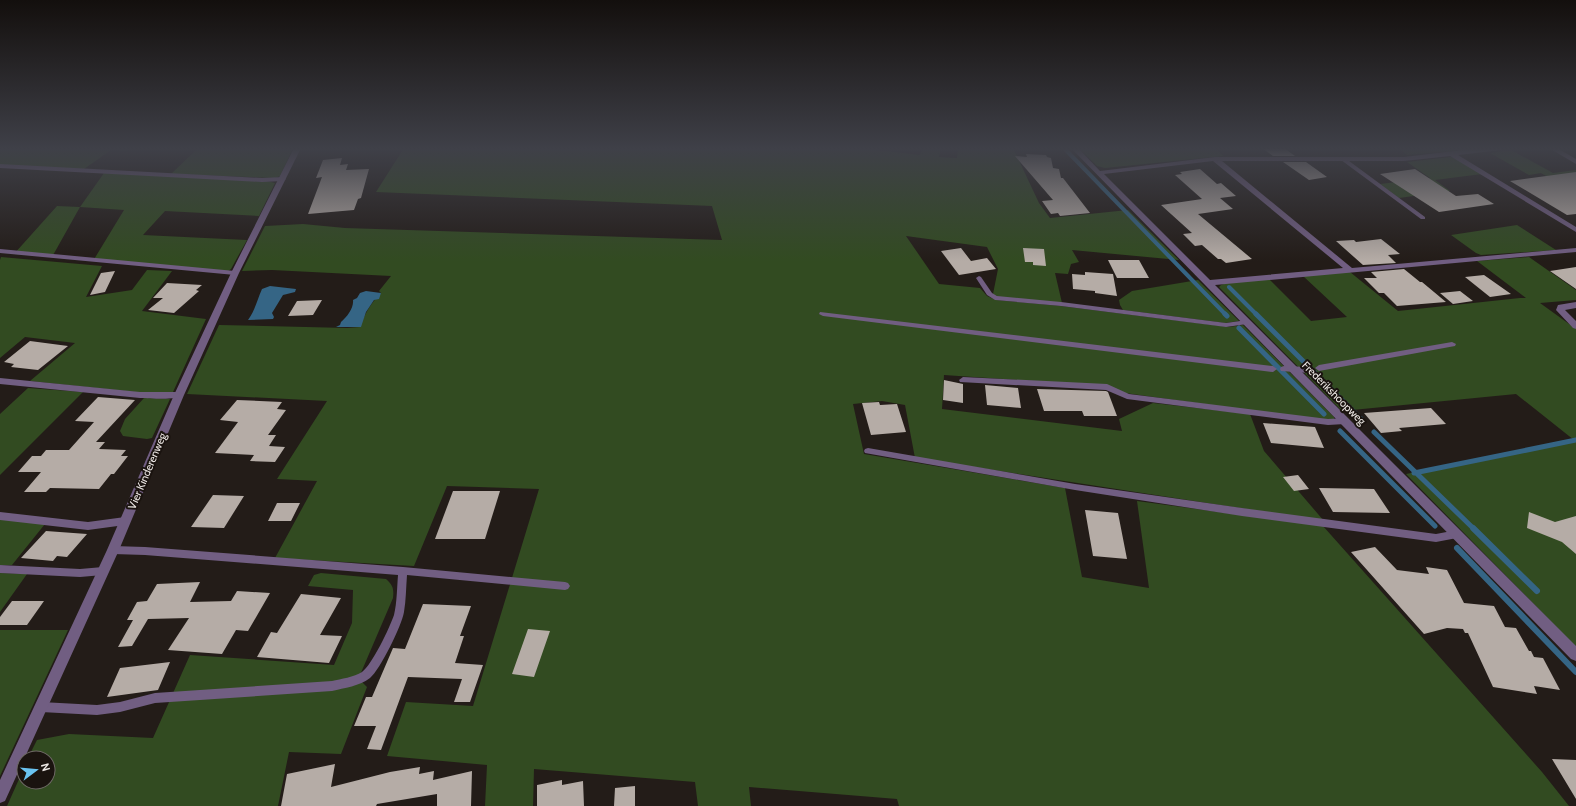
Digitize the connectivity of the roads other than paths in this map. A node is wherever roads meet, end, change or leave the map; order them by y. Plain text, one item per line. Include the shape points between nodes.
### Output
1 (280, 186) edge
2 (1111, 186) edge
3 (1247, 186) edge
4 (1379, 186) edge
5 (1504, 186) edge
6 (1423, 218) dead end
7 (1576, 230) edge
8 (1576, 250) edge
9 (0, 251) edge
10 (1350, 270) junction
11 (235, 273) junction
12 (979, 278) dead end
13 (1208, 283) junction
14 (1576, 305) edge
15 (824, 314) dead end
16 (1247, 322) junction
17 (1576, 326) edge
18 (1452, 344) dead end
19 (1319, 368) dead end
20 (1273, 369) dead end
21 (1284, 369) dead end
22 (1295, 370) junction
23 (1309, 370) dead end
24 (962, 380) dead end
25 (0, 381) edge
26 (179, 395) junction
27 (1345, 421) junction
28 (868, 451) dead end
29 (0, 516) edge
30 (125, 522) junction
31 (1458, 534) junction
32 (113, 550) junction
33 (0, 569) edge
34 (103, 571) junction
35 (403, 571) junction
36 (565, 586) dead end
37 (1576, 655) edge
38 (41, 708) junction
39 (0, 796) edge

1 - 11 street, Vier Kinderenweg
2 - 13 street, Frederikshoopweg
3 - 10 street
4 - 6 lane
5 - 7 street
8 - 10 street
9 - 11 lane
10 - 13 street
11 - 26 street, Vier Kinderenweg
12 - 16 lane via 989,294 1000,298 1226,325
13 - 16 street, Frederikshoopweg
14 - 17 street via 1561,307 1560,310
15 - 20 lane
16 - 22 street, Frederikshoopweg
18 - 19 lane
21 - 22 lane
22 - 23 lane
22 - 27 street, Frederikshoopweg
24 - 27 lane via 1107,387 1127,396 1153,400 1328,422
25 - 26 lane via 146,396
26 - 30 street, Vier Kinderenweg
27 - 31 street, Frederikshoopweg
28 - 31 lane via 1076,487 1242,512 1436,538
29 - 30 lane via 88,526
30 - 32 street, Vier Kinderenweg
31 - 37 street, Frederikshoopweg
32 - 34 street, Vier Kinderenweg
32 - 35 lane
33 - 34 lane via 80,573
34 - 38 street, Vier Kinderenweg
35 - 36 lane
35 - 38 lane via 398,614 391,634 373,668 355,680 332,686 155,698 97,710
38 - 39 street, Vier Kinderenweg

